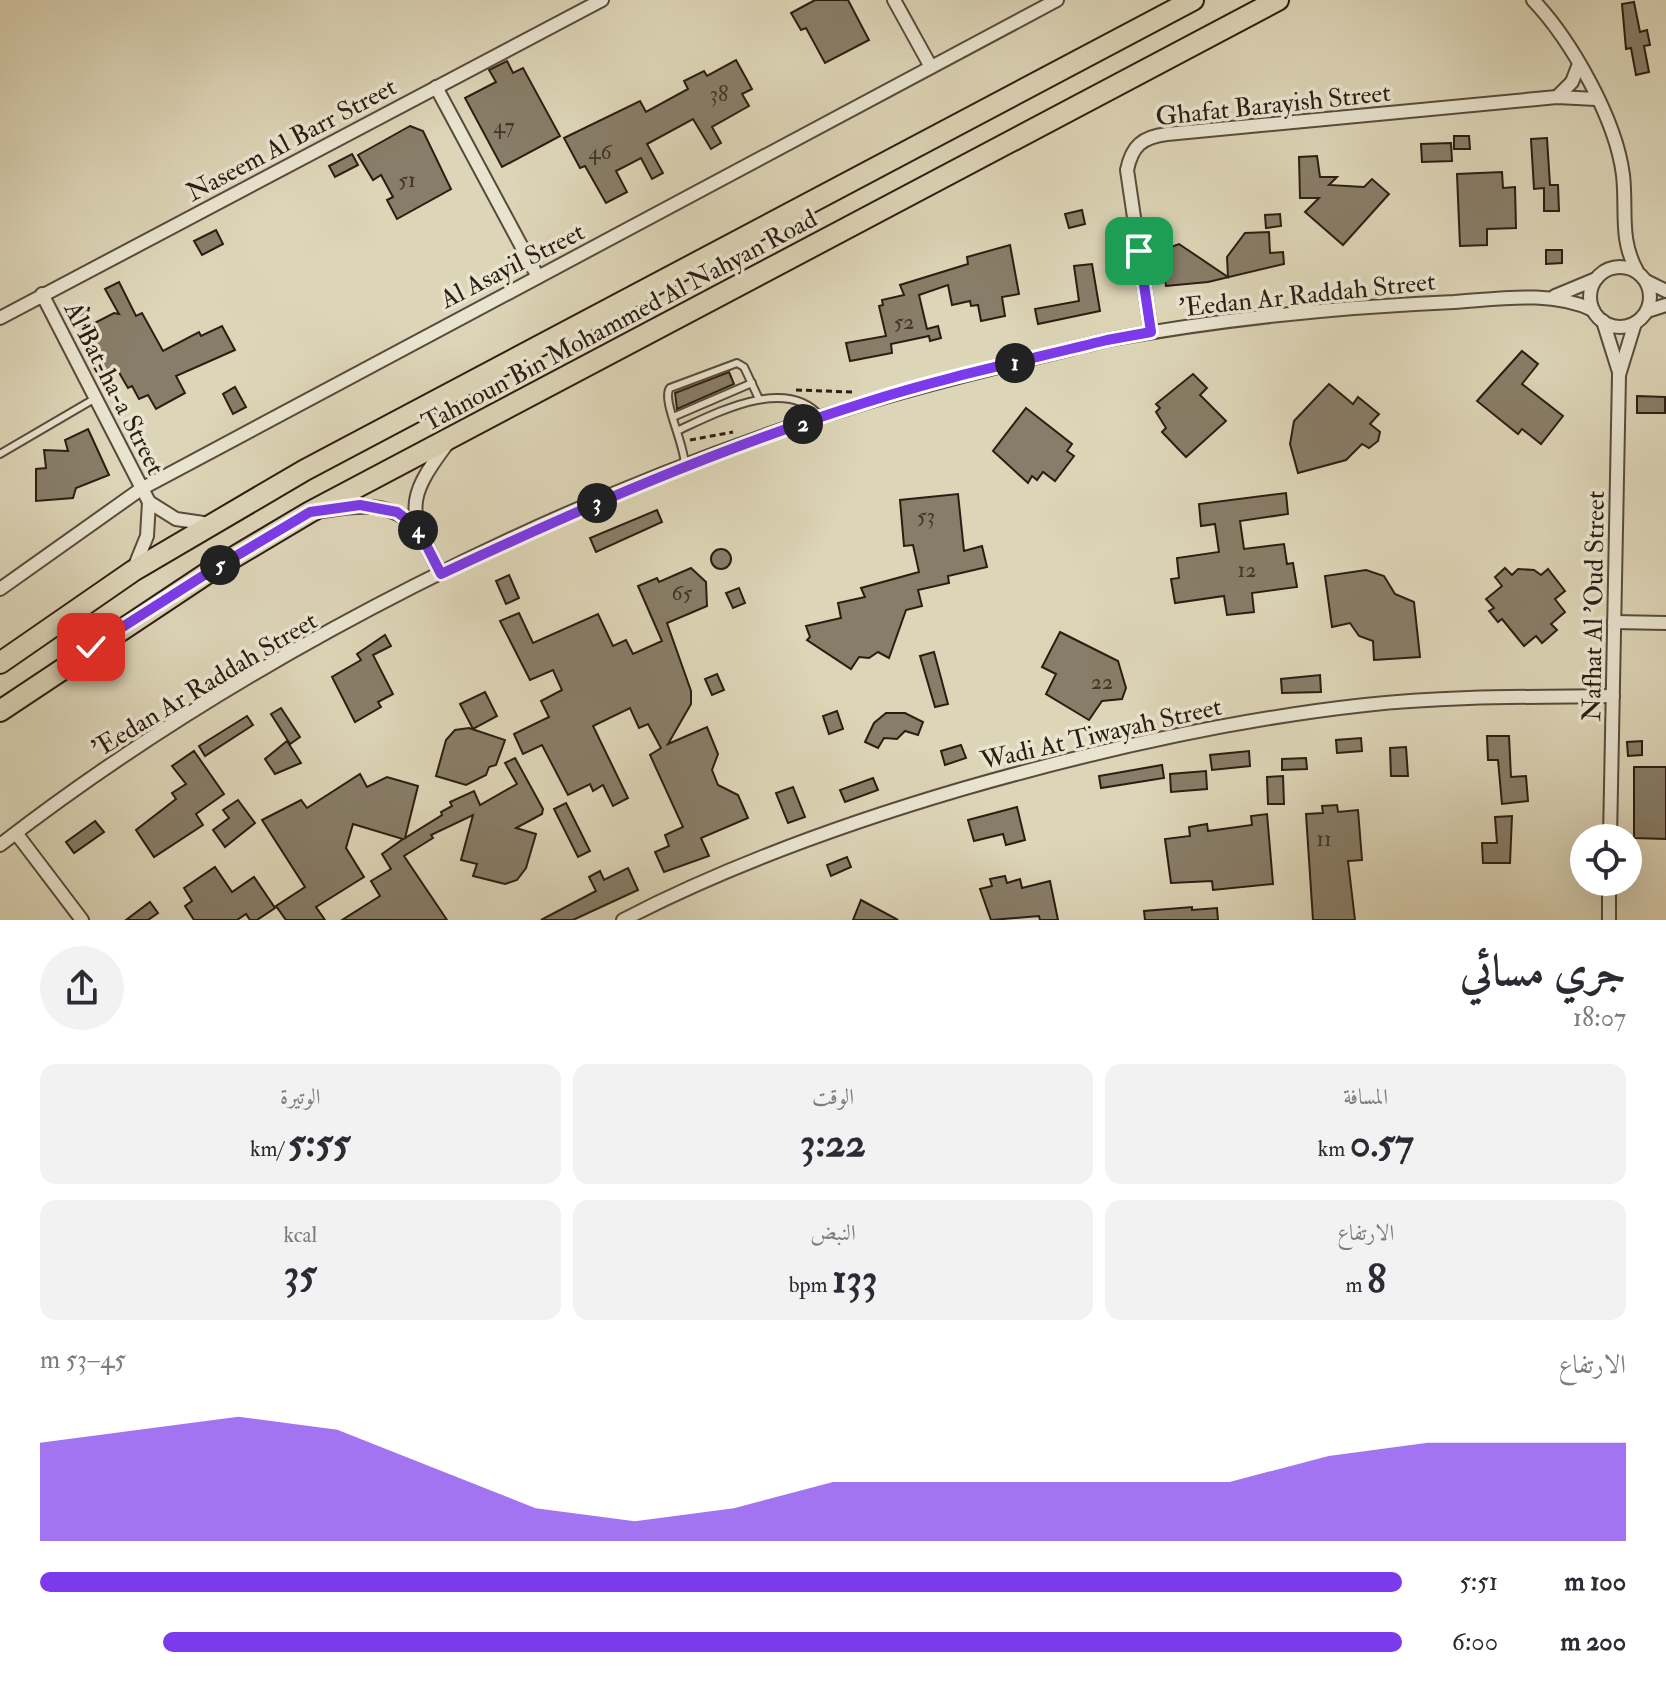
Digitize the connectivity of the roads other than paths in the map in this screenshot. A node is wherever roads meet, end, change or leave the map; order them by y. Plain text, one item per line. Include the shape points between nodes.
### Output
1 (602, 0) edge
2 (894, 0) edge
3 (1057, 0) edge
4 (1193, 0) edge
5 (1278, 0) edge
6 (1533, 0) edge
7 (1543, 0) edge
8 (1550, 19) junction
9 (1579, 64) junction
10 (931, 67) junction
11 (436, 87) junction
12 (1557, 97) junction
13 (1596, 99) junction
14 (1623, 234) junction
15 (1607, 270) junction
16 (1641, 276) junction
17 (538, 277) junction
18 (1596, 279) junction
19 (1666, 291) edge
20 (42, 294) junction
21 (1548, 298) junction
22 (1666, 305) edge
23 (1593, 310) junction
24 (1647, 311) junction
25 (0, 318) edge
26 (1603, 321) junction
27 (1635, 323) junction
28 (1151, 332) junction
29 (1619, 375) junction
30 (752, 383) junction
31 (94, 399) junction
32 (759, 399) junction
33 (673, 417) junction
34 (821, 417) junction
35 (679, 430) junction
36 (451, 438) junction
37 (0, 454) edge
38 (685, 466) junction
39 (141, 489) junction
40 (149, 502) junction
41 (310, 512) junction
42 (210, 524) junction
43 (417, 527) junction
44 (133, 571) junction
45 (441, 574) junction
46 (0, 589) edge
47 (1614, 622) junction
48 (1666, 623) edge
49 (0, 663) edge
50 (1613, 696) junction
51 (0, 711) edge
52 (1610, 824) edge
53 (16, 833) junction
54 (0, 845) edge
55 (1609, 896) edge
56 (638, 917) edge
57 (82, 920) edge
58 (623, 920) edge
59 (1609, 920) edge

1 - 11 street, Naseem Al Barr Street
2 - 10 street
3 - 10 street, Al Asayil Street
4 - 42 main road
5 - 36 main road, Tahnoun Bin Mohammed Al Nahyan Road
6 - 8 street
7 - 8 street
8 - 9 street
9 - 12 street via 1572,82
9 - 13 street
10 - 17 street, Al Asayil Street
11 - 17 street
11 - 20 street, Naseem Al Barr Street
12 - 13 street, Ghafat Barayish Street
12 - 28 street, Ghafat Barayish Street via 1144,140 1131,151 1127,170
13 - 14 street via 1619,153
14 - 15 street
14 - 16 street
15 - 16 street via 1617,267
15 - 18 street
16 - 19 street
16 - 24 street via 1650,301
17 - 39 street, Al Asayil Street
18 - 21 street, 'Eedan Ar Raddah Street
18 - 23 street via 1590,294
20 - 25 street, Naseem Al Barr Street
20 - 31 street, Al Bat-ha-a Street
21 - 23 street, 'Eedan Ar Raddah Street
21 - 28 street, 'Eedan Ar Raddah Street via 1384,305
22 - 24 street
23 - 26 street
24 - 27 street
26 - 27 street
26 - 29 street, Nafhat Al 'Oud Street
27 - 29 street, Nafhat Al 'Oud Street
28 - 34 street, 'Eedan Ar Raddah Street
29 - 47 street, Nafhat Al 'Oud Street
30 - 32 lane
30 - 33 lane
30 - 33 lane via 744,367 733,363 673,386 665,397
31 - 37 lane
31 - 39 street, Al Bat-ha-a Street
32 - 34 lane via 807,404
32 - 35 lane
33 - 35 lane
34 - 38 street, 'Eedan Ar Raddah Street
35 - 38 lane
36 - 41 main road, Tahnoun Bin Mohammed Al Nahyan Road
36 - 43 street via 418,488
38 - 45 street, 'Eedan Ar Raddah Street
39 - 40 street, Al Bat-ha-a Street
39 - 46 street, Al Asayil Street
40 - 42 street, Al Bat-ha-a Street via 176,519
40 - 44 street, Al Bat-ha-a Street via 147,536
41 - 43 street via 373,505 397,512
41 - 51 main road, Tahnoun Bin Mohammed Al Nahyan Road via 209,572
42 - 44 main road
43 - 45 street
44 - 49 main road
45 - 53 street, 'Eedan Ar Raddah Street via 251,675 129,751
47 - 48 street
47 - 50 street, Nafhat Al 'Oud Street
50 - 52 street, Nafhat Al 'Oud Street
50 - 56 street, Wadi At Tiwayah Street via 1367,705 1151,739 900,807 810,838
53 - 54 street, 'Eedan Ar Raddah Street
53 - 57 street
55 - 59 street
56 - 58 street, Wadi At Tiwayah Street

